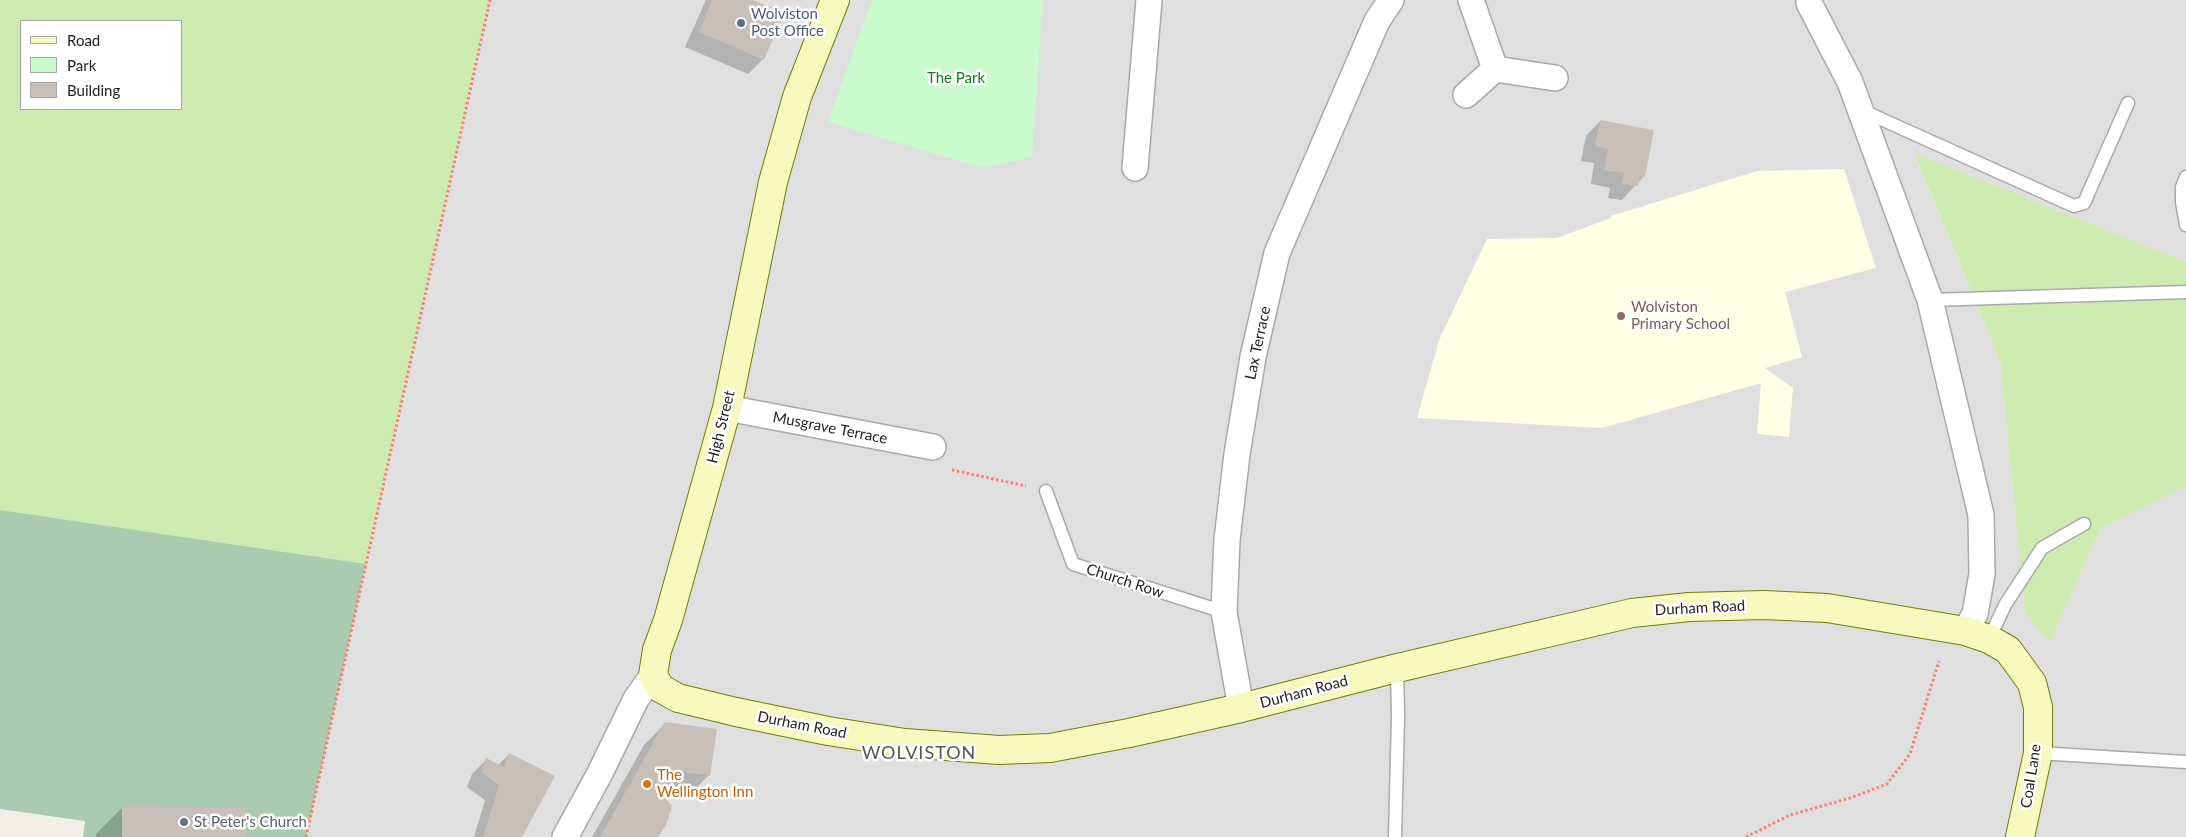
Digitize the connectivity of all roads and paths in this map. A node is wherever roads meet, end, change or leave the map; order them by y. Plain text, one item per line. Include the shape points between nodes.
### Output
1 (490, 0) edge
2 (835, 0) edge
3 (1148, 0) edge
4 (1391, 0) edge
5 (1471, 0) edge
6 (1808, 1) edge
7 (1495, 69) junction
8 (1555, 78) dead end
9 (1466, 95) dead end
10 (2128, 103) dead end
11 (1861, 110) junction
12 (1135, 168) dead end
13 (2186, 177) edge
14 (2186, 225) edge
15 (2186, 292) edge
16 (1930, 300) junction
17 (727, 408) junction
18 (932, 447) joint
19 (1046, 491) joint
20 (2084, 524) dead end
21 (1224, 612) junction
22 (1977, 635) junction
23 (1939, 661) dead end
24 (1396, 669) junction
25 (653, 675) junction
26 (1241, 708) junction
27 (2038, 753) junction
28 (2186, 762) edge
29 (306, 837) edge
30 (564, 837) edge
31 (1395, 837) edge
32 (1746, 837) edge
33 (2020, 837) edge

1 - 29 path
2 - 17 street, High Street via 797,97 773,182
3 - 12 street
4 - 21 street, Lax Terrace via 1377,21 1276,253 1237,454 1227,540
5 - 7 street
6 - 11 street
7 - 8 street
7 - 9 street
10 - 11 lane via 2084,203 2074,206
11 - 16 street
13 - 14 lane via 2182,202
15 - 16 lane
16 - 22 street via 1981,515 1982,574 1975,614
17 - 18 street, Musgrave Terrace
17 - 25 street, High Street via 657,650
18 - 19 path via 930,465
19 - 21 lane, Church Row via 1073,564
20 - 22 lane via 2042,548 2005,605
21 - 26 street, Lax Terrace
22 - 24 street, Durham Road via 1827,608 1764,605 1689,607 1632,613
22 - 27 street, Coal Lane via 2008,650 2032,683 2038,707
23 - 32 path via 1910,754 1887,784 1790,815
24 - 26 street, Durham Road
24 - 31 lane
25 - 26 street, Durham Road via 660,688 678,698 736,712 905,743 999,750 1050,748
25 - 30 street, High Street via 636,699
27 - 28 lane
27 - 33 street, Coal Lane

